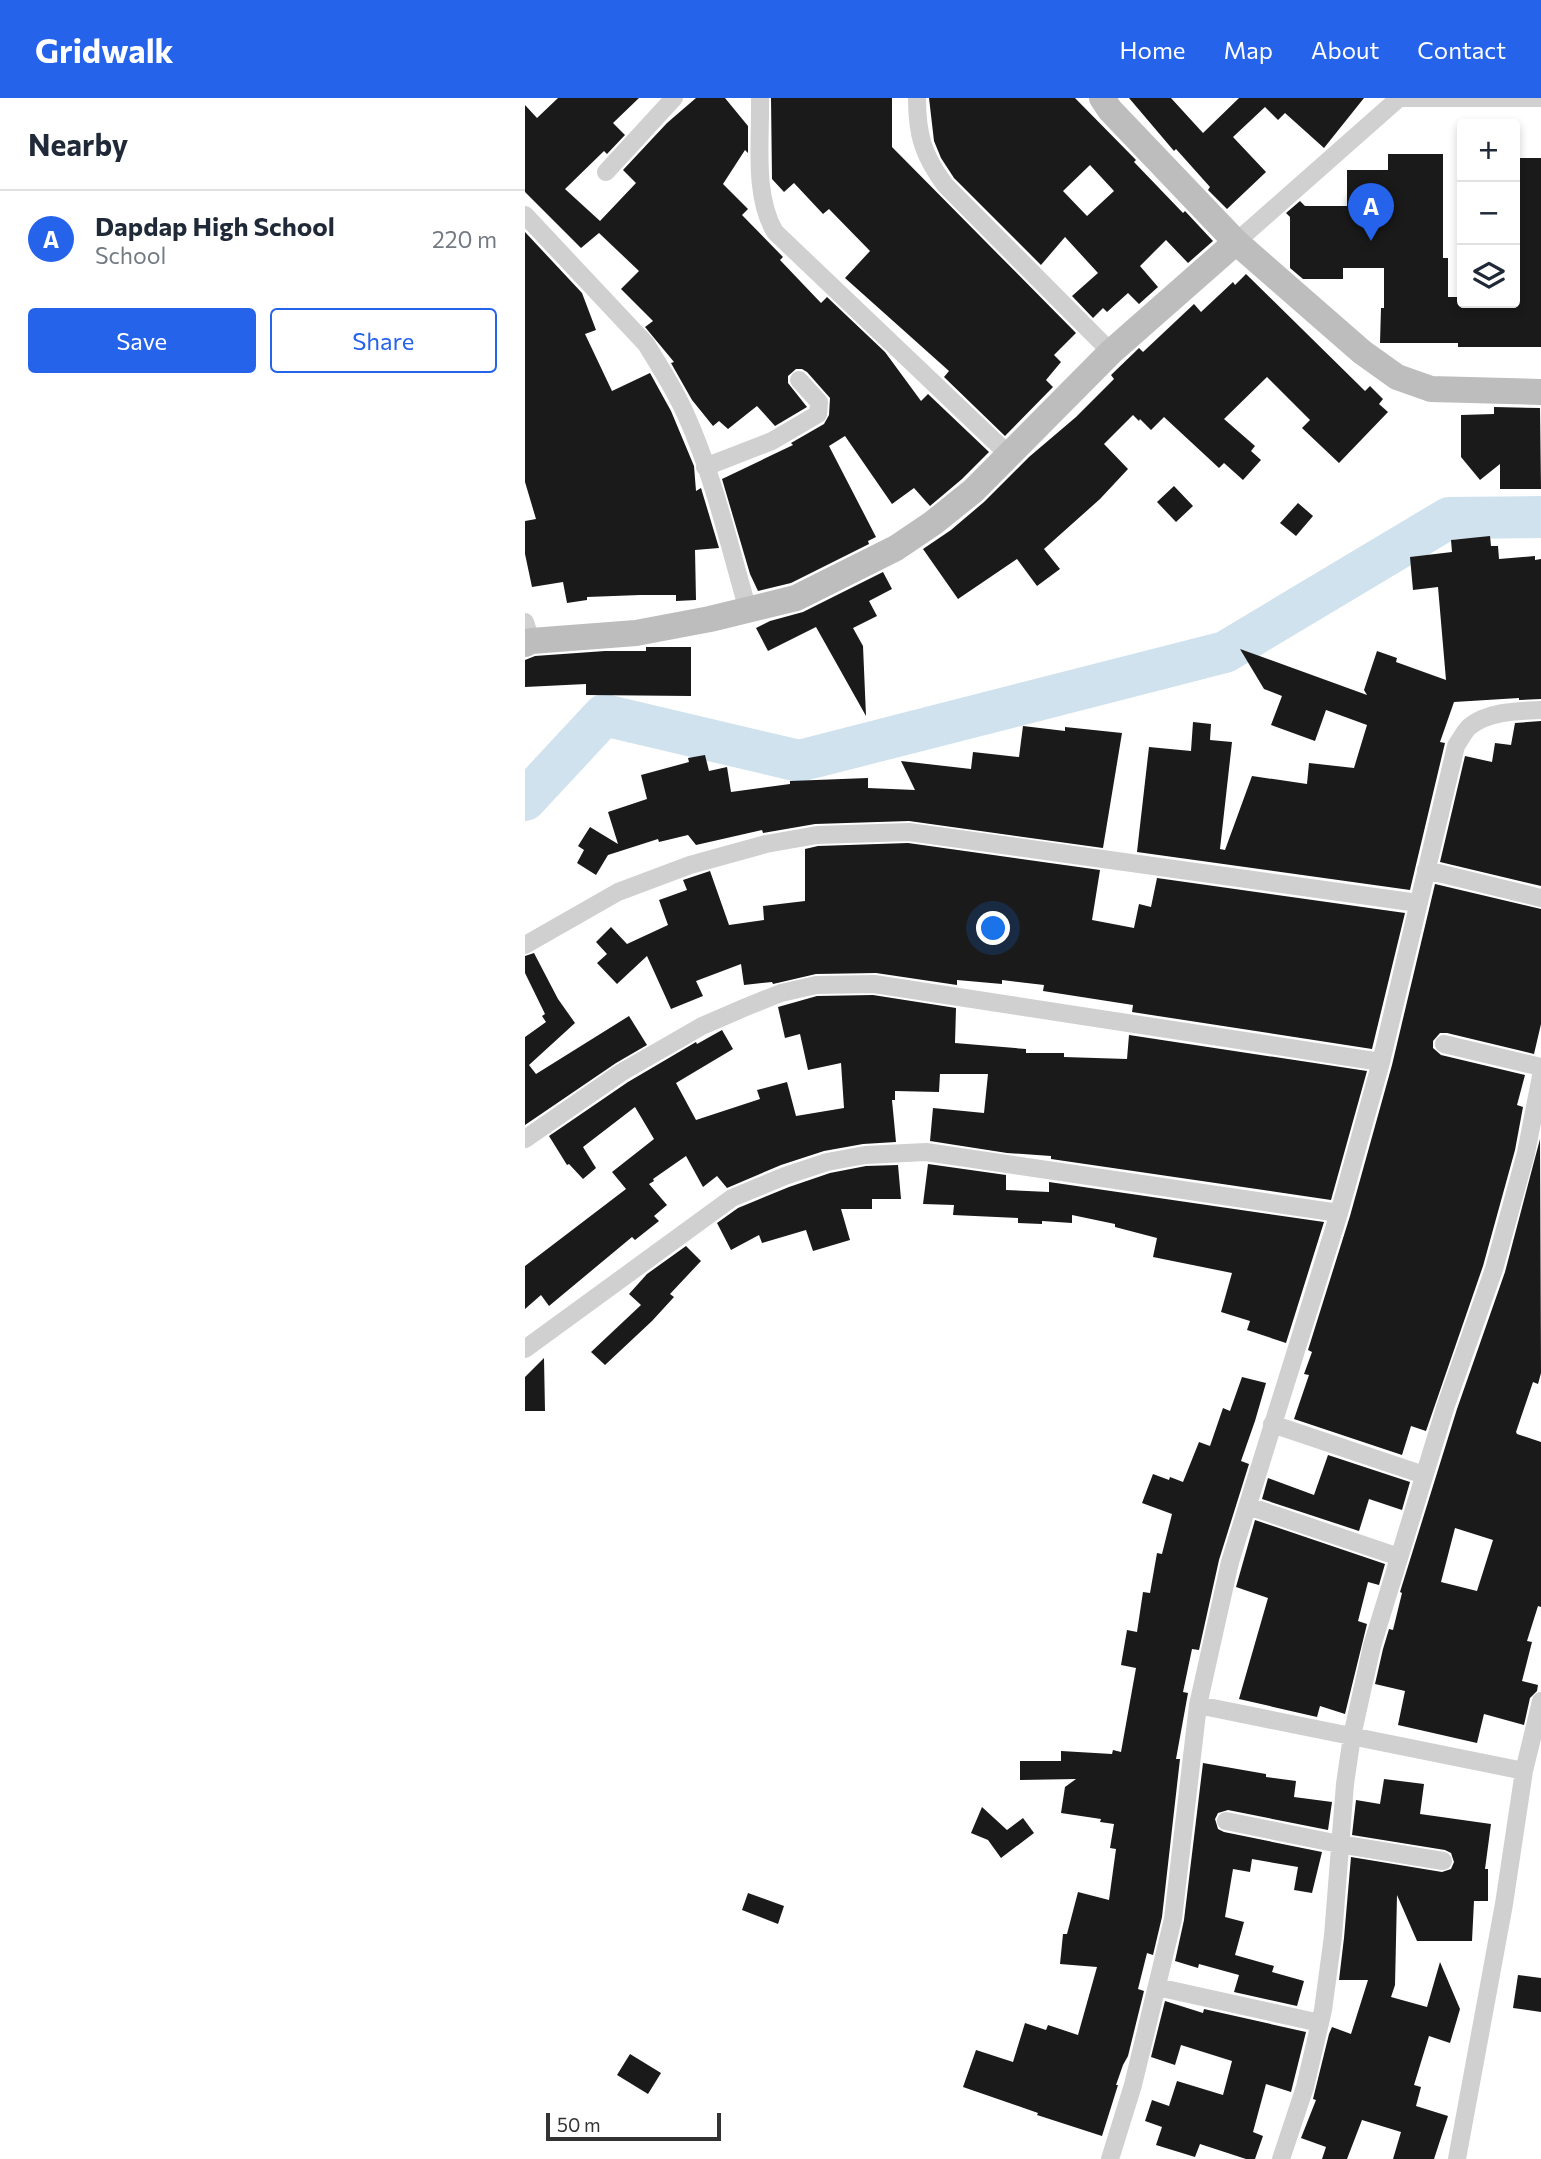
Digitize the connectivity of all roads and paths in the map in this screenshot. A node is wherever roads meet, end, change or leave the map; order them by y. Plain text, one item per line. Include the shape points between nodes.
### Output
1 (674, 98) edge
2 (760, 98) edge
3 (917, 98) edge
4 (1102, 98) edge
5 (1541, 98) edge
6 (1398, 99) edge
7 (606, 172) dead end
8 (525, 215) edge
9 (1236, 242) junction
10 (1111, 352) junction
11 (799, 380) dead end
12 (1541, 392) edge
13 (1009, 455) junction
14 (705, 467) junction
15 (748, 610) junction
16 (527, 636) edge
17 (1541, 709) edge
18 (1426, 870) junction
19 (1541, 898) edge
20 (1418, 903) junction
21 (525, 945) edge
22 (1444, 1044) dead end
23 (1381, 1062) junction
24 (1541, 1067) edge
25 (1541, 1076) edge
26 (1535, 1136) edge
27 (525, 1139) edge
28 (1339, 1213) junction
29 (525, 1349) edge
30 (1272, 1424) junction
31 (1424, 1475) junction
32 (1248, 1506) junction
33 (1399, 1558) junction
34 (1541, 1701) edge
35 (1198, 1705) junction
36 (1352, 1736) junction
37 (1524, 1771) junction
38 (1226, 1821) dead end
39 (1339, 1844) junction
40 (1443, 1861) dead end
41 (1157, 1987) junction
42 (1320, 2023) junction
43 (1110, 2159) edge
44 (1280, 2159) edge
45 (1457, 2159) edge

1 - 7 street
2 - 13 street via 761,189 775,232
3 - 10 street via 921,142 944,185
4 - 9 street
5 - 6 street
6 - 9 street
8 - 14 street via 646,344 686,414
9 - 10 street
9 - 12 street via 1397,377 1431,389
10 - 13 street
11 - 14 street via 819,402 818,414 772,441
13 - 15 street via 973,491 896,548 796,598
14 - 15 street
15 - 16 street via 636,633
17 - 18 street via 1485,719 1469,728 1456,746
18 - 19 street
18 - 20 street
20 - 21 street via 909,832 867,832 766,844 690,865 618,892
20 - 23 street
22 - 24 street
23 - 27 street via 874,984 816,985 781,993 702,1027 622,1072
23 - 28 street
25 - 26 street
26 - 31 street
28 - 29 street via 926,1152 865,1155 827,1162 732,1198
28 - 30 street
30 - 31 street
30 - 32 street
31 - 33 street
32 - 33 street
32 - 35 street via 1230,1562
33 - 36 street via 1372,1646
34 - 37 street
35 - 36 street
35 - 41 street via 1173,1919
36 - 37 street
36 - 39 street
37 - 45 street
38 - 39 street
39 - 40 street
39 - 42 street via 1333,1936
41 - 42 street
41 - 43 street
42 - 44 street via 1305,2087

